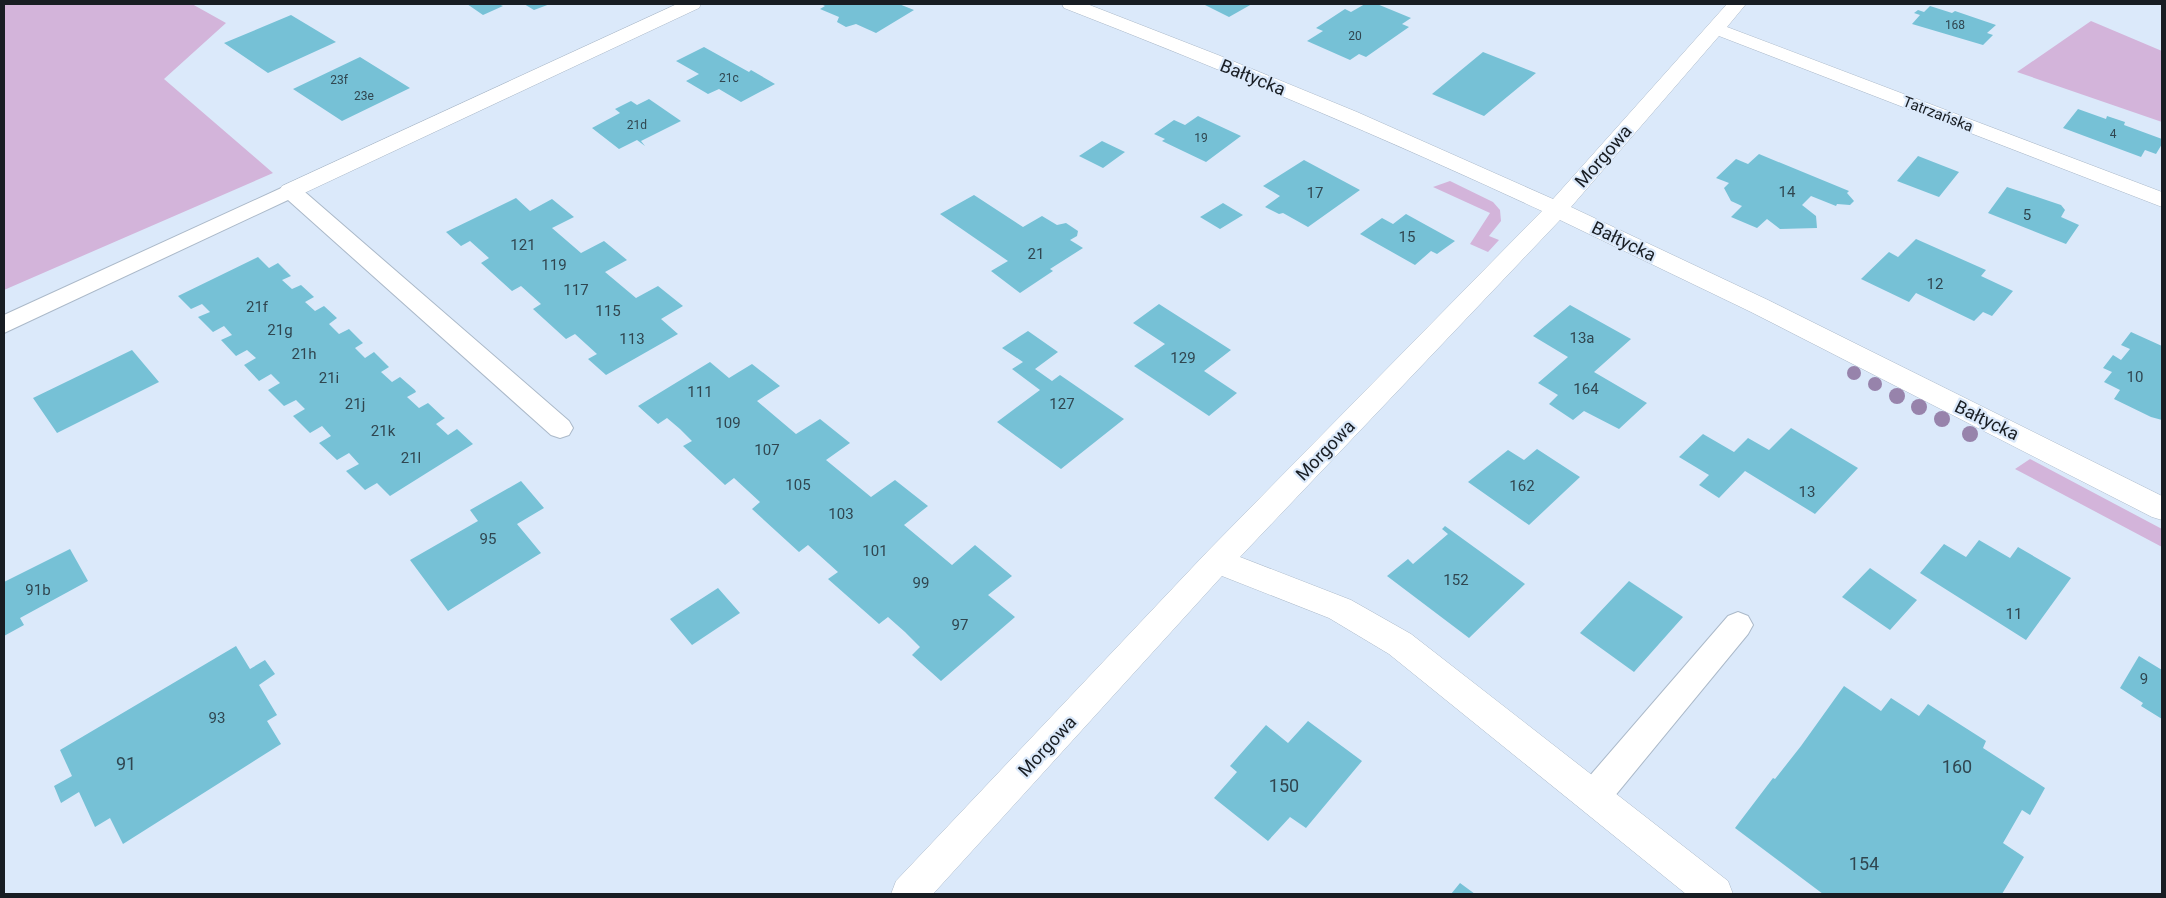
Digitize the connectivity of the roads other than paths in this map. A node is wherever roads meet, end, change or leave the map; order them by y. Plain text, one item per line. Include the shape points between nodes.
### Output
1 (692, 4) edge
2 (1071, 4) edge
3 (1737, 4) edge
4 (1714, 28) junction
5 (290, 191) junction
6 (2162, 200) edge
7 (1557, 209) junction
8 (4, 325) edge
9 (560, 428) dead end
10 (2162, 509) edge
11 (1218, 561) junction
12 (1738, 625) dead end
13 (1593, 797) junction
14 (909, 894) edge
15 (1715, 894) edge

1 - 5 street
2 - 7 street, Bałtycka via 1358,119
3 - 4 street, Morgowa
4 - 6 street, Tatrzańska
4 - 7 street, Morgowa
5 - 8 lane
5 - 9 lane
7 - 10 street, Bałtycka
7 - 11 street, Morgowa
11 - 13 street via 1340,609 1400,644
11 - 14 street, Morgowa
12 - 13 lane
13 - 15 street

